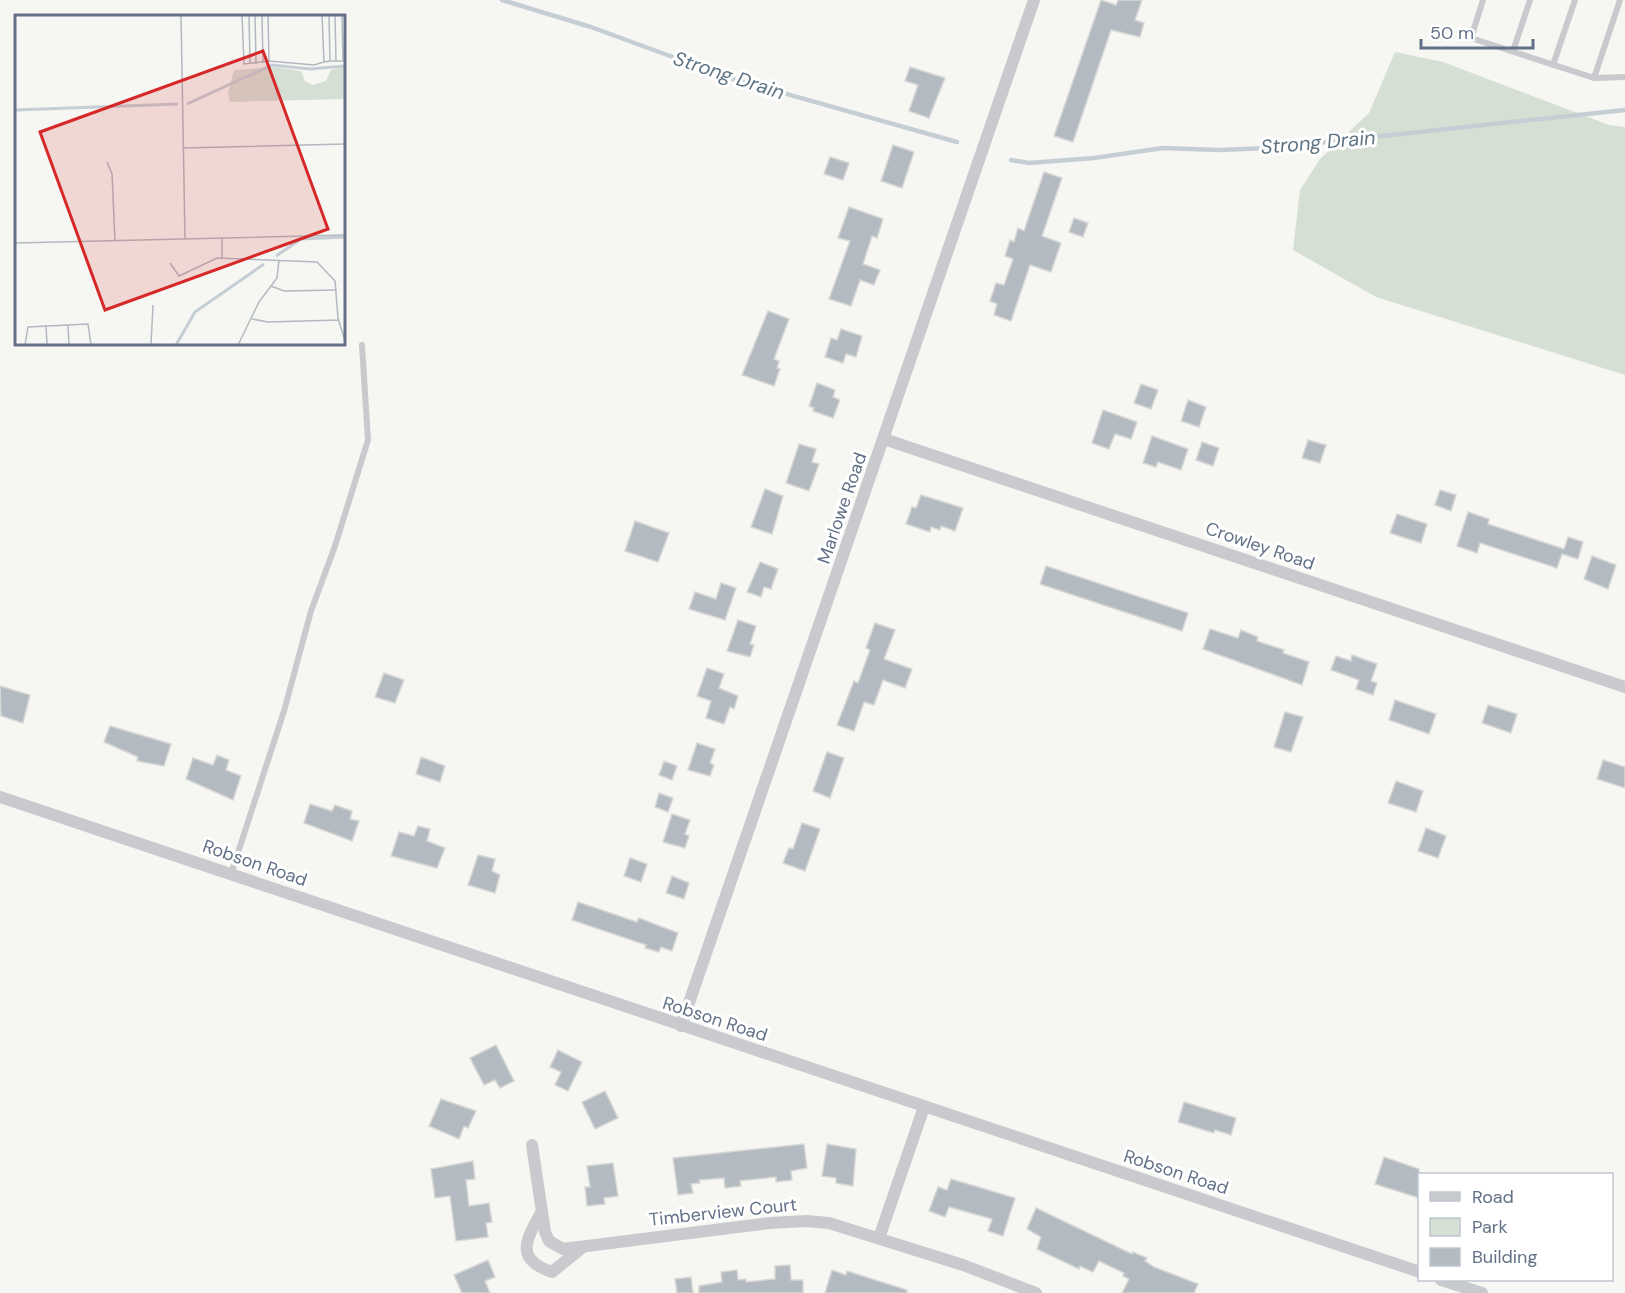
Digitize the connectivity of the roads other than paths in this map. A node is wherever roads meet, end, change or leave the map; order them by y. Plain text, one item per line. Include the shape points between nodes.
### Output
1 (1034, 0) edge
2 (1483, 0) edge
3 (1530, 0) edge
4 (1575, 0) edge
5 (1620, 0) edge
6 (1513, 51) junction
7 (1553, 65) junction
8 (1625, 77) edge
9 (1594, 78) junction
10 (362, 345) dead end
11 (884, 439) junction
12 (1625, 687) edge
13 (0, 797) edge
14 (231, 874) junction
15 (681, 1026) junction
16 (924, 1107) junction
17 (532, 1145) dead end
18 (541, 1213) junction
19 (879, 1238) junction
20 (583, 1247) junction
21 (1418, 1272) edge
22 (1444, 1281) edge
23 (1036, 1293) edge
24 (1482, 1293) edge

1 - 11 street, Marlowe Road
2 - 6 lane via 1471,38
3 - 6 lane
4 - 7 lane
5 - 9 lane
6 - 7 lane
7 - 9 lane
8 - 9 lane
10 - 14 lane via 368,440 310,611 284,711
11 - 12 street, Crowley Road
11 - 15 street, Marlowe Road
13 - 14 street, Robson Road
14 - 15 street, Robson Road
15 - 16 street, Robson Road
16 - 19 street
16 - 21 street, Robson Road
17 - 18 street, Timberview Court
18 - 20 street, Timberview Court via 552,1244 563,1249
18 - 20 street via 526,1240 526,1254 538,1268 552,1272
19 - 20 street, Timberview Court via 842,1225 807,1221
19 - 23 street, Timberview Court
22 - 24 street

